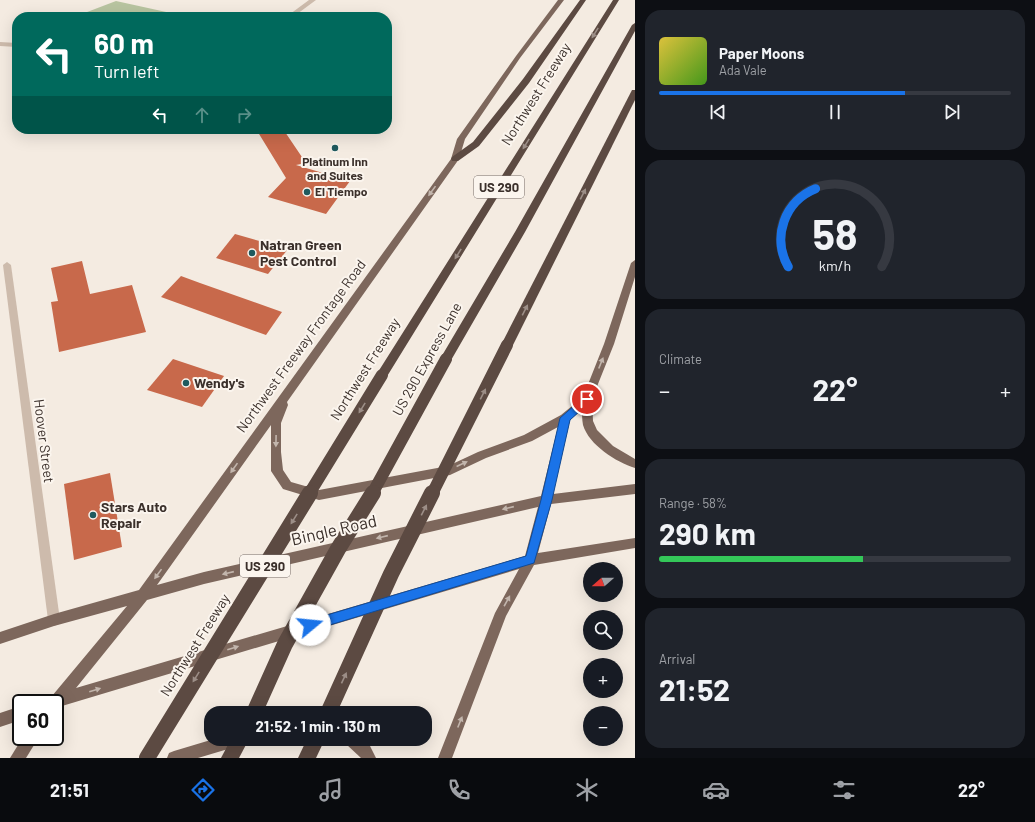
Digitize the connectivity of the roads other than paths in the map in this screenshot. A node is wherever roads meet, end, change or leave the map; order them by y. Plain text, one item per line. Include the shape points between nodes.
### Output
1 (313, 0) edge
2 (561, 0) edge
3 (583, 0) edge
4 (616, 0) edge
5 (296, 12) edge
6 (635, 25) edge
7 (0, 44) edge
8 (12, 45) edge
9 (635, 92) edge
10 (455, 159) junction
11 (635, 263) edge
12 (7, 265) dead end
13 (289, 390) junction
14 (587, 399) junction
15 (565, 418) junction
16 (635, 464) edge
17 (635, 489) edge
18 (546, 500) junction
19 (635, 543) edge
20 (530, 560) junction
21 (143, 595) junction
22 (54, 620) junction
23 (0, 638) edge
24 (61, 694) edge
25 (64, 700) edge
26 (257, 706) edge
27 (331, 706) edge
28 (12, 716) edge
29 (0, 720) edge
30 (26, 746) edge
31 (215, 746) edge
32 (236, 746) edge
33 (313, 746) edge
34 (359, 746) edge
35 (17, 758) edge
36 (147, 758) edge
37 (174, 758) edge
38 (230, 758) edge
39 (307, 758) edge
40 (369, 758) edge
41 (445, 758) edge

1 - 5 street
2 - 10 main road, Northwest Freeway Frontage Road via 460,139
3 - 10 highway via 526,81 476,144
4 -> 36 highway, Northwest Freeway / US 290, bridge
6 - 26 highway, US 290 Express Lane, bridge via 375,489 285,644
7 - 8 street
27 -> 9 highway, bridge via 391,574
10 -> 13 main road, Northwest Freeway Frontage Road
14 -> 11 main road via 609,344
12 - 22 street, Hoover Street
13 -> 15 main road via 276,423 277,471 287,486 320,495 450,470 528,438
13 -> 21 main road, Northwest Freeway Frontage Road
14 - 15 main road
14 - 16 main road via 589,426 614,454
15 - 18 main road
17 - 18 main road, Bingle Road
18 - 20 main road
18 -> 21 main road, Bingle Road via 204,578
19 - 20 main road
25 -> 20 main road
41 -> 20 main road via 501,614
21 - 22 main road, Bingle Road
21 - 24 main road, Northwest Freeway Frontage Road
22 - 23 main road, Bingle Road
28 - 29 main road
30 - 35 main road
31 - 37 main road
32 - 38 highway
33 - 39 highway
34 - 40 main road

